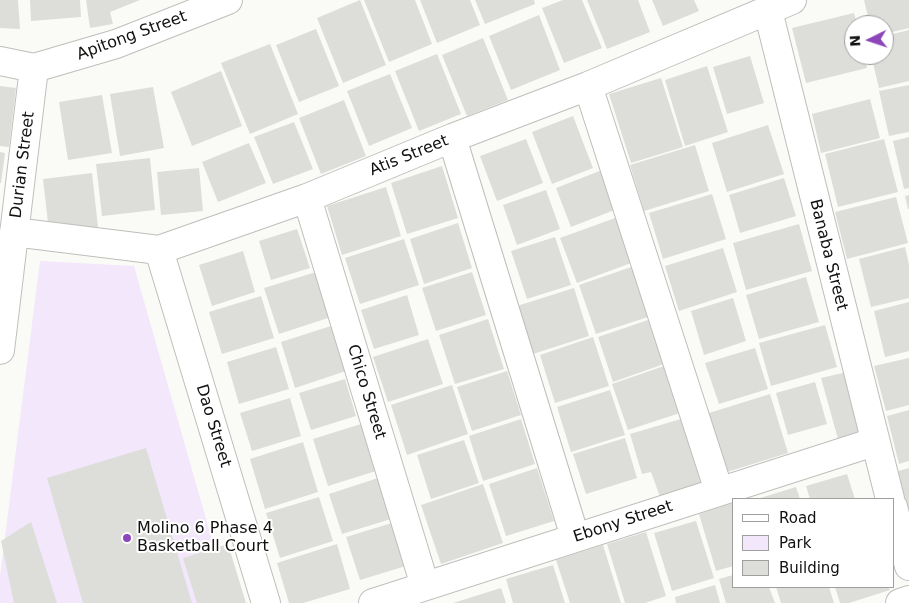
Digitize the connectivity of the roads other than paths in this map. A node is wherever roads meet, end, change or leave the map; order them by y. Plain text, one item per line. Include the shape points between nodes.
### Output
1 (228, 0) edge
2 (780, 5) edge
3 (0, 61) edge
4 (34, 68) junction
5 (588, 86) junction
6 (452, 138) junction
7 (306, 198) junction
8 (14, 232) junction
9 (159, 250) junction
10 (0, 350) edge
11 (874, 442) junction
12 (719, 490) junction
13 (890, 498) edge
14 (894, 512) edge
15 (575, 537) junction
16 (909, 566) edge
17 (424, 586) junction
18 (909, 600) edge
19 (266, 603) edge
20 (372, 603) edge
21 (900, 603) edge

1 - 4 street, Apitong Street via 116,44
2 - 5 street, Atis Street
2 - 11 street, Banaba Street
3 - 4 street
4 - 8 street, Durian Street
5 - 6 street, Atis Street
5 - 12 street
6 - 7 street, Atis Street
6 - 15 street
7 - 9 street, Atis Street
7 - 17 street, Chico Street
8 - 9 street, Atis Street
8 - 10 street, Durian Street
9 - 19 street, Dao Street
11 - 12 street, Ebony Street
11 - 13 street, Banaba Street
12 - 15 street, Ebony Street
14 - 16 street
15 - 17 street, Ebony Street
17 - 20 street, Ebony Street
18 - 21 street

